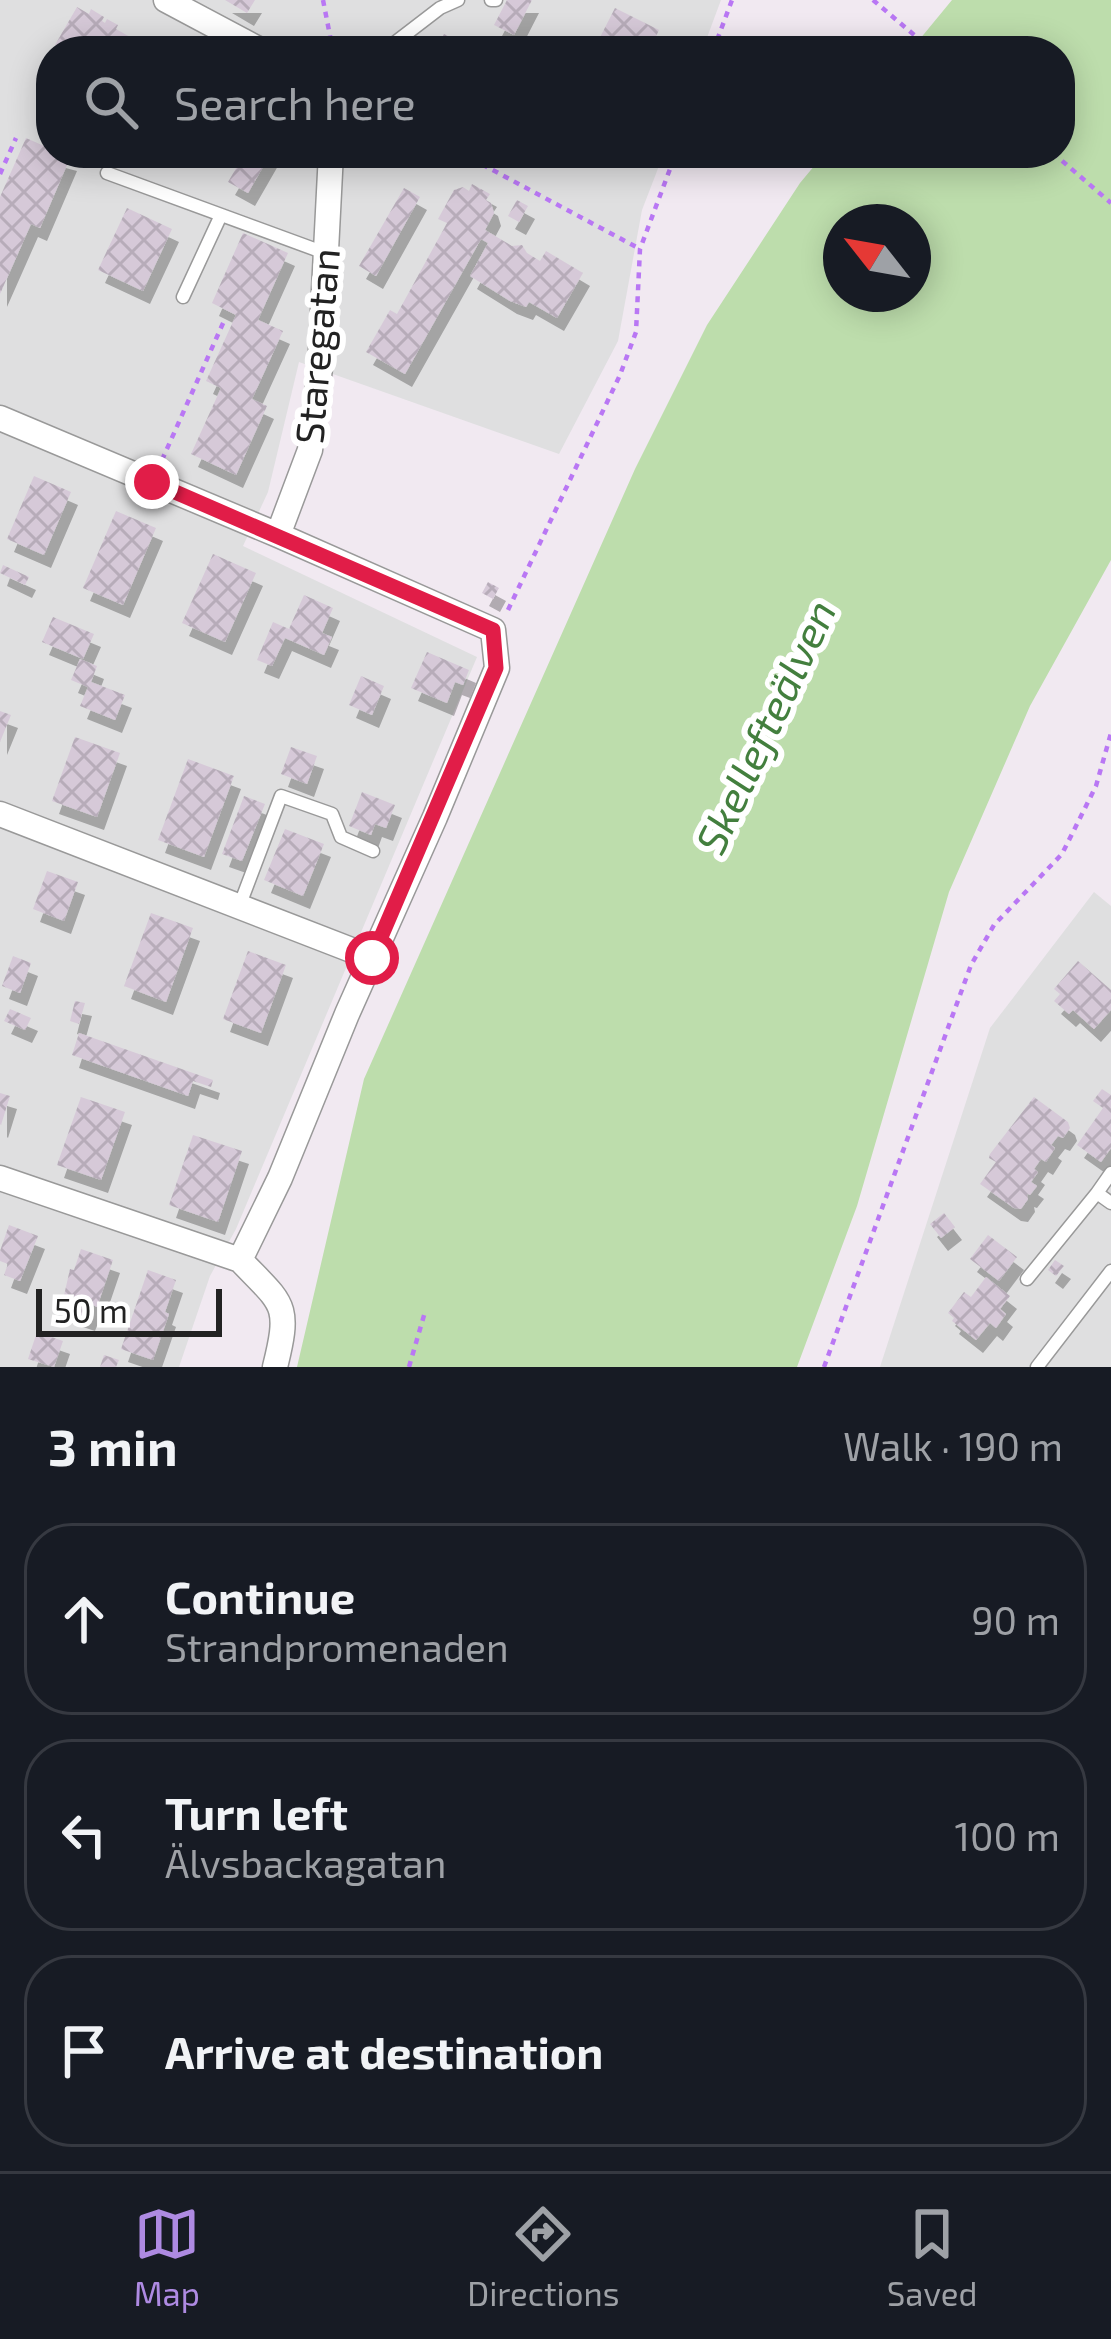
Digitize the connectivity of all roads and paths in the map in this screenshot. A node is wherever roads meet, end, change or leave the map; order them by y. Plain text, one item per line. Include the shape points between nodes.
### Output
1 (166, 0) edge
2 (322, 0) edge
3 (458, 0) edge
4 (732, 0) edge
5 (873, 0) edge
6 (234, 36) edge
7 (330, 36) edge
8 (404, 36) edge
9 (719, 36) edge
10 (916, 36) edge
11 (16, 138) dead end
12 (330, 168) edge
13 (489, 168) edge
14 (1071, 168) edge
15 (107, 173) dead end
16 (0, 174) edge
17 (1111, 202) edge
18 (221, 215) junction
19 (640, 249) dead end
20 (326, 253) junction
21 (182, 297) dead end
22 (224, 321) dead end
23 (0, 418) edge
24 (152, 482) junction
25 (278, 535) junction
26 (1111, 733) edge
27 (0, 814) edge
28 (373, 850) dead end
29 (239, 908) junction
30 (372, 958) junction
31 (1111, 1173) edge
32 (0, 1178) edge
33 (1097, 1193) junction
34 (1111, 1203) edge
35 (240, 1260) junction
36 (1111, 1271) edge
37 (1027, 1280) dead end
38 (425, 1312) dead end
39 (275, 1367) edge
40 (409, 1367) edge
41 (824, 1367) edge
42 (1037, 1367) edge

1 - 6 street
2 - 7 path
3 - 8 lane
4 - 9 path
5 - 10 path
11 - 16 path
12 - 20 street, Staregatan
13 - 19 path
14 - 17 path
15 - 18 lane
18 - 20 lane
18 - 21 lane
20 - 25 street, Staregatan via 310,450
22 - 24 path
23 - 24 street
24 - 25 street
25 - 30 street via 493,630 496,668
26 - 41 path via 1062,854 994,925 971,965
27 - 29 street
28 - 29 lane via 341,837 332,814 281,796
29 - 30 street
30 - 35 street
31 - 33 lane
32 - 35 street
33 - 34 lane
33 - 37 lane
35 - 39 street via 281,1303
36 - 42 lane
38 - 40 path

